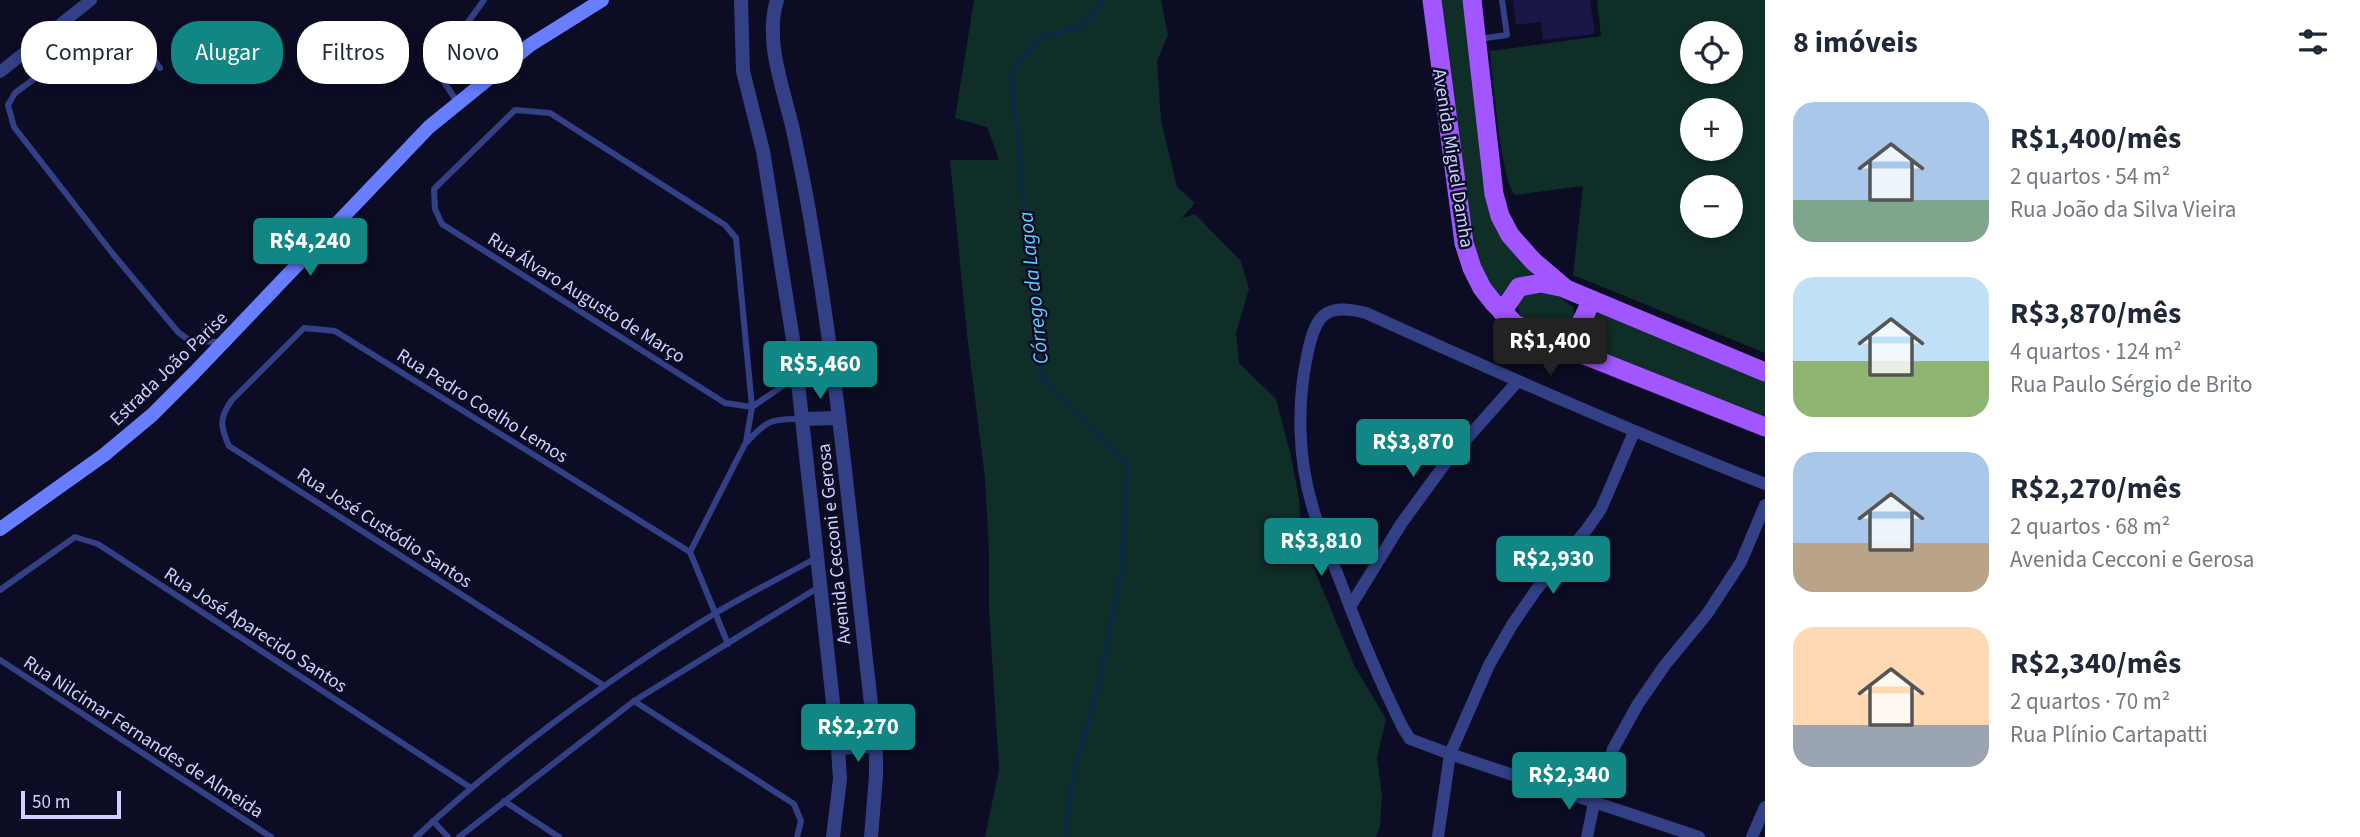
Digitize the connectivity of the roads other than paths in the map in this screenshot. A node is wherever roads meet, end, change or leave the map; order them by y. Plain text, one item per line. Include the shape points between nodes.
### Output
1 (91, 0) edge
2 (484, 0) edge
3 (602, 0) edge
4 (741, 0) edge
5 (777, 0) edge
6 (1432, 0) edge
7 (1472, 0) edge
8 (1502, 0) edge
9 (1476, 39) junction
10 (160, 68) dead end
11 (0, 72) edge
12 (458, 103) junction
13 (1566, 289) junction
14 (1592, 300) junction
15 (1503, 312) junction
16 (222, 342) junction
17 (1559, 345) junction
18 (264, 369) joint
19 (1765, 372) edge
20 (798, 375) junction
21 (1517, 382) junction
22 (752, 407) junction
23 (839, 418) junction
24 (803, 419) junction
25 (1765, 427) edge
26 (1634, 432) junction
27 (746, 442) junction
28 (1765, 485) edge
29 (1765, 505) edge
30 (0, 529) edge
31 (690, 552) junction
32 (818, 558) junction
33 (821, 586) junction
34 (0, 590) edge
35 (1350, 607) junction
36 (715, 613) junction
37 (728, 643) junction
38 (0, 660) edge
39 (603, 685) junction
40 (634, 701) junction
41 (876, 746) junction
42 (838, 748) junction
43 (1450, 754) junction
44 (471, 788) junction
45 (504, 801) junction
46 (1594, 803) junction
47 (1765, 807) edge
48 (433, 821) junction
49 (271, 837) edge
50 (416, 837) edge
51 (448, 837) edge
52 (459, 837) edge
53 (559, 837) edge
54 (797, 837) edge
55 (834, 837) edge
56 (871, 837) edge
57 (1438, 837) edge
58 (1587, 837) edge
59 (1699, 837) edge
60 (1752, 837) edge

1 - 11 street
2 - 12 lane via 438,65
3 - 12 main road, Estrada João Parise via 530,45
4 - 20 street, Avenida Cecconi e Gerosa via 743,71 763,151
5 - 23 street, Avenida Cecconi e Gerosa via 775,45 812,230
6 - 15 main road, Avenida Miguel Damha via 1464,243 1482,288
7 - 9 main road, Avenida Miguel Damha
8 - 9 lane via 1507,35
9 - 13 main road, Avenida Miguel Damha via 1500,216 1533,261
10 - 16 lane via 142,43 118,31 96,33 15,93 8,104 14,127 178,332 190,341
12 - 16 main road, Estrada João Parise via 429,127
13 - 14 main road, Avenida Miguel Damha
13 - 15 main road via 1541,283 1519,287
14 - 17 main road via 1575,335
14 - 19 main road, Avenida Miguel Damha
15 - 17 main road, Avenida Miguel Damha via 1515,324
16 - 30 main road, Estrada João Parise via 133,431
17 - 25 main road, Avenida Miguel Damha
18 - 31 lane, Rua Pedro Coelho Lemos via 304,328 335,331
18 - 39 lane, Rua José Custódio Santos via 225,411 221,429 229,446
20 - 22 lane
20 - 24 street, Avenida Cecconi e Gerosa
21 - 26 street
21 - 35 street via 1447,461
21 - 35 street via 1366,313 1330,309 1317,320 1304,371 1303,464 1311,505
22 - 22 lane, Rua Álvaro Augusto de Março via 736,238 725,225 550,113 515,110 434,189 442,224 725,403
22 - 27 lane
23 - 24 street
23 - 41 street, Avenida Cecconi e Gerosa
24 - 27 lane via 769,421
24 - 32 street, Avenida Cecconi e Gerosa
26 - 28 street
26 - 43 street via 1601,509 1506,635
27 - 31 lane
29 - 46 street via 1741,562 1638,704 1613,750
31 - 36 lane
32 - 33 street, Avenida Cecconi e Gerosa
32 - 36 lane
33 - 37 lane
33 - 42 street, Avenida Cecconi e Gerosa
34 - 44 lane, Rua José Aparecido Santos via 75,537 98,544
35 - 43 street via 1410,739
36 - 37 lane
36 - 39 lane
37 - 40 lane
38 - 49 lane, Rua Nilcimar Fernandes de Almeida
39 - 44 lane
40 - 45 lane
40 - 54 lane via 794,804 801,821
41 - 42 street
41 - 56 street, Avenida Cecconi e Gerosa
42 - 55 street, Avenida Cecconi e Gerosa
43 - 46 street
43 - 57 street
44 - 48 lane
45 - 52 lane
45 - 53 lane
46 - 58 street
46 - 59 street
47 - 60 street
48 - 50 lane
48 - 51 lane

